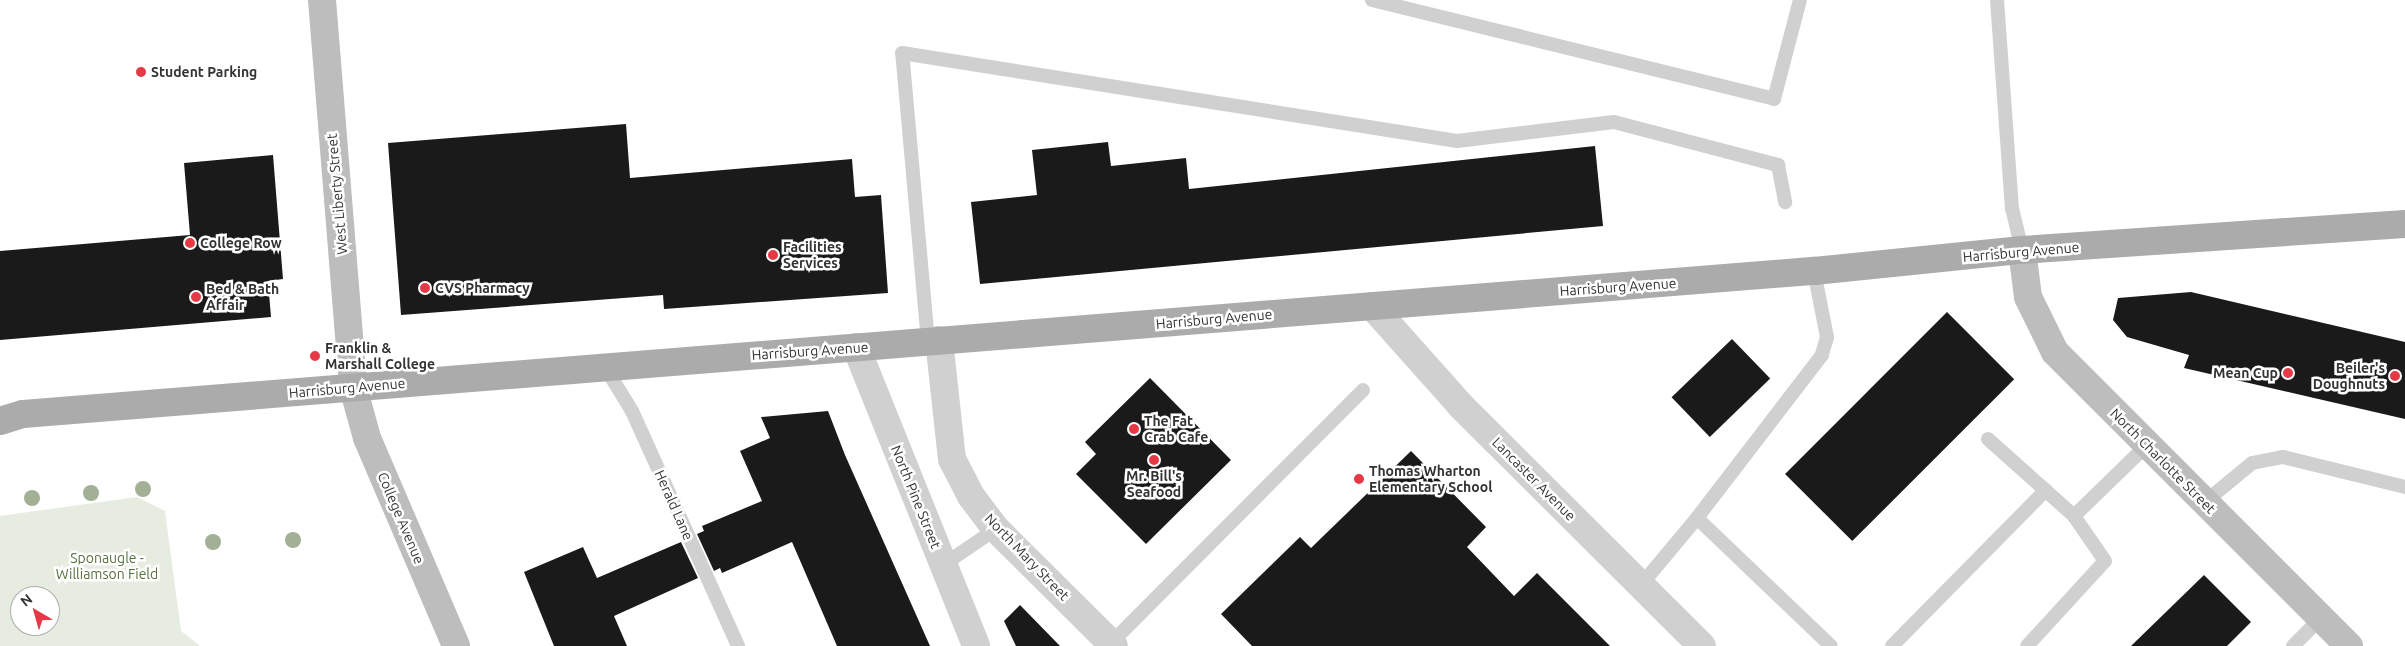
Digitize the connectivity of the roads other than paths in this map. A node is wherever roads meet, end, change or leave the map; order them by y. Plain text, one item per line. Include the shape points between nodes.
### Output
1 (322, 0) edge
2 (1372, 0) edge
3 (1800, 0) edge
4 (1997, 0) edge
5 (1785, 202) dead end
6 (2405, 224) edge
7 (2022, 250) junction
8 (1814, 271) junction
9 (1372, 306) junction
10 (934, 341) junction
11 (856, 347) junction
12 (605, 367) junction
13 (353, 387) junction
14 (1362, 390) dead end
15 (8, 415) edge
16 (1988, 439) dead end
17 (2147, 445) junction
18 (2405, 487) edge
19 (2046, 490) junction
20 (2205, 502) junction
21 (2074, 516) junction
22 (1697, 518) junction
23 (996, 529) junction
24 (943, 565) junction
25 (1641, 585) junction
26 (2321, 618) junction
27 (1112, 644) edge
28 (456, 646) edge
29 (738, 646) edge
30 (976, 646) edge
31 (1702, 646) edge
32 (1831, 646) edge
33 (1892, 646) edge
34 (2027, 646) edge
35 (2293, 646) edge
36 (2349, 646) edge

1 - 13 main road, West Liberty Street
2 - 3 lane via 1774,99
4 - 7 lane via 2012,208
5 - 10 lane via 1778,165 1614,122 1457,141 902,53
6 - 7 main road, Harrisburg Avenue
7 - 8 main road, Harrisburg Avenue
7 - 17 main road, North Charlotte Street via 2028,297 2044,335 2061,358
8 - 9 main road, Harrisburg Avenue
8 - 22 lane via 1827,337 1822,355
9 - 10 main road, Harrisburg Avenue
9 - 25 street, Lancaster Avenue via 1461,406
10 - 11 main road, Harrisburg Avenue
10 - 23 street, North Mary Street via 952,459 971,496
11 - 12 main road, Harrisburg Avenue
11 - 24 street, North Pine Street
12 - 13 main road, Harrisburg Avenue
12 - 29 lane, Herald Lane via 632,411
13 - 15 main road, Harrisburg Avenue
13 - 28 main road, College Avenue via 367,438
14 - 27 lane
16 - 19 lane
17 - 20 main road, North Charlotte Street
17 - 21 lane
18 - 20 lane via 2283,457 2252,463
19 - 21 lane
19 - 33 lane
20 - 26 main road, North Charlotte Street
21 - 34 lane via 2105,560
22 - 25 lane
22 - 32 lane
23 - 24 lane
23 - 27 street, North Mary Street
24 - 30 street, North Pine Street
25 - 31 street, Lancaster Avenue
26 - 35 lane
26 - 36 main road, North Charlotte Street

